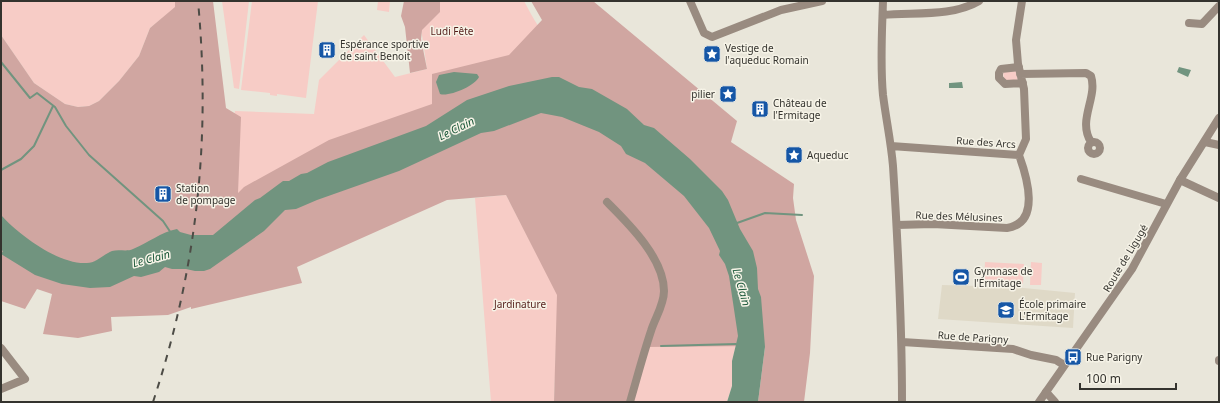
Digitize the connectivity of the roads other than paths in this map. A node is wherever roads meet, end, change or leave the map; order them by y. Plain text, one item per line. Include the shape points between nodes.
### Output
1 (690, 1) edge
2 (822, 1) edge
3 (883, 1) edge
4 (979, 1) edge
5 (1022, 1) edge
6 (1219, 6) edge
7 (883, 15) junction
8 (1189, 22) dead end
9 (1019, 70) junction
10 (1023, 83) junction
11 (1219, 118) edge
12 (1091, 142) dead end
13 (1205, 142) junction
14 (1219, 144) edge
15 (892, 146) junction
16 (1019, 155) junction
17 (1081, 179) dead end
18 (1180, 180) junction
19 (1219, 198) edge
20 (606, 202) dead end
21 (1166, 204) junction
22 (897, 225) junction
23 (902, 342) junction
24 (1, 348) edge
25 (1064, 365) junction
26 (1, 390) edge
27 (1046, 392) junction
28 (630, 402) edge
29 (902, 402) edge
30 (1039, 402) edge
31 (1055, 402) edge

1 - 2 street via 704,33 712,37 781,10
3 - 7 street
4 - 7 street via 955,10
5 - 9 street, Rue des Arcs via 1016,37
6 - 8 street via 1202,24
7 - 15 street via 881,65
9 - 10 street, Rue des Arcs
9 - 10 street via 1001,69 998,73 999,78 1005,84
9 - 12 street via 1086,73 1091,76 1091,96 1086,120
10 - 16 street, Rue des Arcs via 1026,139
11 - 13 street, Route de Ligugé
13 - 14 street
13 - 18 street, Route de Ligugé
15 - 16 street, Rue des Arcs
15 - 22 street
16 - 22 street, Rue des Mélusines via 1028,178 1028,208 1026,217 1018,224 1007,228 936,224
17 - 21 street
18 - 19 street
18 - 21 street, Route de Ligugé
20 - 28 street via 643,241 657,266 664,290
21 - 25 street, Route de Ligugé via 1132,270
22 - 23 street
23 - 25 street, Rue de Parigny via 1013,349 1054,359
23 - 29 street
24 - 26 street via 25,378
25 - 27 street, Route de Ligugé
27 - 30 street, Route de Ligugé
27 - 31 street

